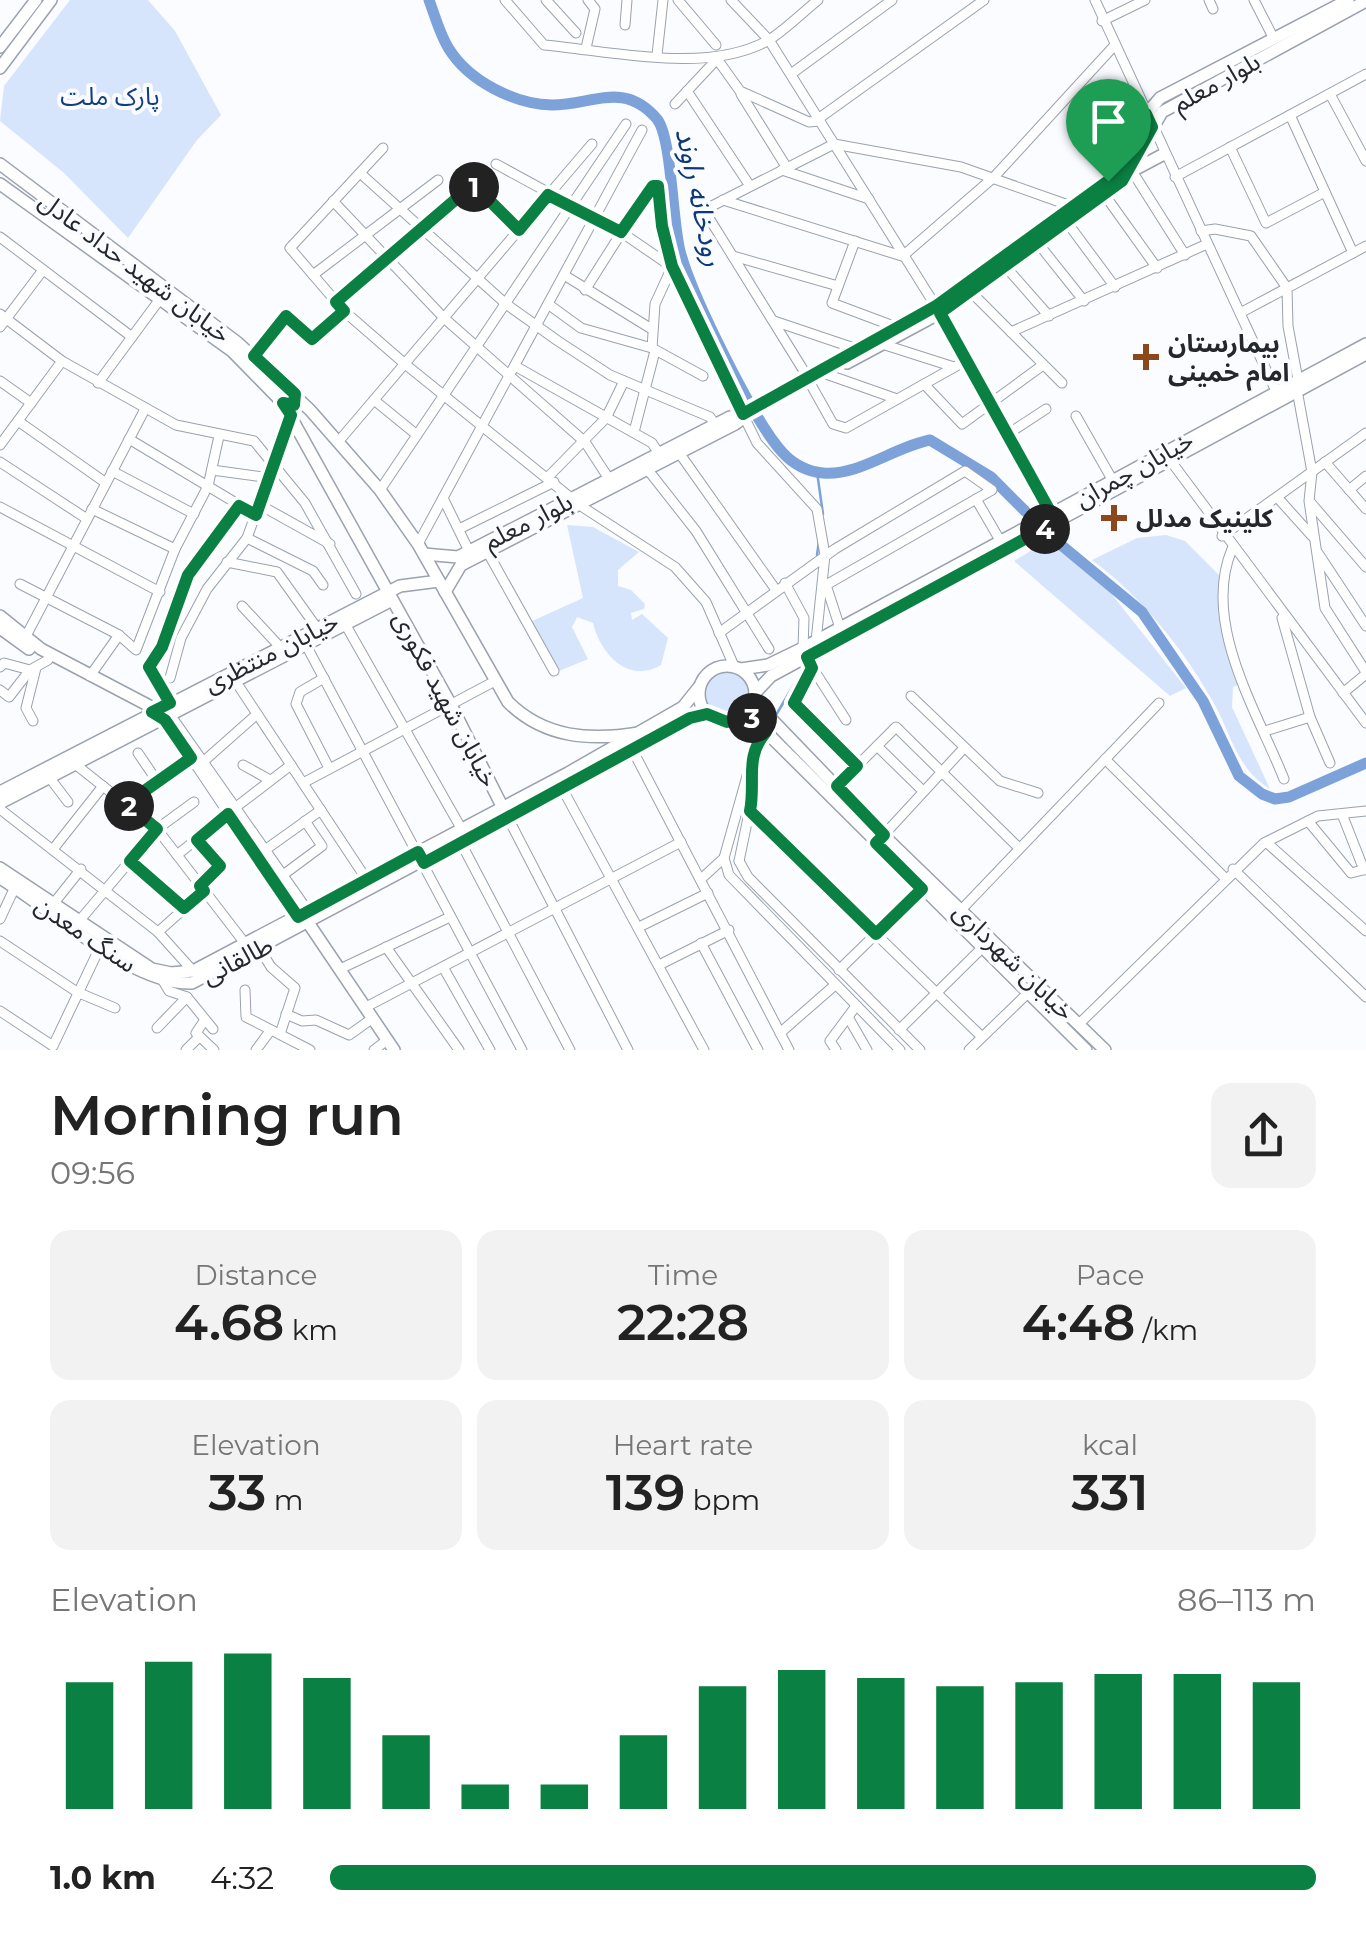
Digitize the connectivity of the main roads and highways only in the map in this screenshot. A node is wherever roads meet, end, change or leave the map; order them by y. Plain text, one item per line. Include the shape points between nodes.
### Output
1 (36, 0) edge
2 (51, 0) edge
3 (1366, 0) edge
4 (1346, 3) edge
5 (3, 51) edge
6 (0, 68) edge
7 (1149, 120) junction
8 (1164, 154) road end
9 (0, 164) edge
10 (1132, 170) junction
11 (0, 184) edge
12 (938, 309) junction
13 (1366, 344) edge
14 (1366, 354) edge
15 (809, 380) junction
16 (1297, 385) junction
17 (295, 394) junction
18 (283, 403) junction
19 (743, 414) junction
20 (320, 422) junction
21 (1224, 425) junction
22 (304, 436) junction
23 (612, 484) junction
24 (576, 502) junction
25 (1054, 519) junction
26 (421, 549) junction
27 (442, 586) junction
28 (390, 596) junction
29 (0, 616) edge
30 (343, 620) junction
31 (0, 628) edge
32 (807, 658) junction
33 (737, 668) junction
34 (699, 687) junction
35 (755, 697) junction
36 (163, 712) junction
37 (707, 714) junction
38 (747, 714) junction
39 (674, 720) junction
40 (639, 733) junction
41 (0, 792) edge
42 (0, 806) edge
43 (506, 812) junction
44 (880, 839) junction
45 (421, 857) junction
46 (0, 868) edge
47 (0, 878) edge
48 (305, 917) junction
49 (253, 947) junction
50 (170, 979) junction
51 (390, 1045) edge
52 (1086, 1050) edge
53 (1105, 1050) edge

1 - 5 main road
2 - 5 main road
3 - 4 main road, بلوار معلم
4 - 7 main road, بلوار معلم
4 - 7 main road, بلوار معلم via 1160,98
5 - 6 main road
7 - 10 main road, بلوار معلم
7 - 12 main road, بلوار معلم via 1116,174
8 - 10 main road
9 - 17 main road, خیابان شهید حداد عادل
10 - 12 main road, بلوار معلم
11 - 18 main road, خیابان شهید حداد عادل via 232,351
12 - 15 main road, بلوار معلم
12 - 15 main road, بلوار معلم
13 - 16 main road, خیابان چمران
14 - 16 main road, خیابان چمران
15 - 19 main road, بلوار معلم
16 - 21 main road, خیابان چمران
16 - 21 main road, خیابان چمران
17 - 18 main road via 294,405
17 - 20 main road, خیابان شهید حداد عادل
18 - 22 main road, خیابان شهید حداد عادل
19 - 23 main road, بلوار معلم
19 - 23 main road, بلوار معلم via 680,454
20 - 22 main road via 306,422
20 - 26 main road, خیابان شهید حداد عادل
21 - 25 main road, خیابان چمران
21 - 25 main road, خیابان چمران via 1114,480
22 - 28 main road, خیابان شهید حداد عادل
23 - 24 main road, بلوار معلم
24 - 26 main road, بلوار معلم via 450,559
24 - 27 main road, بلوار معلم via 455,570
25 - 32 main road, خیابان چمران
25 - 32 main road, خیابان چمران via 816,641
26 - 27 main road, خیابان شهید حداد عادل
27 - 28 main road, خیابان منتظری via 413,583
27 - 40 main road via 508,702 541,728 593,738
28 - 30 main road, خیابان منتظری
28 - 43 main road, خیابان شهید فکوری
29 - 36 main road via 25,638
30 - 36 main road, خیابان منتظری
30 - 36 main road, خیابان منتظری via 236,682
31 - 36 main road via 48,660
32 - 33 main road, خیابان چمران
32 - 35 main road, خیابان چمران via 771,676
33 - 34 main road via 712,670
33 - 35 main road via 751,679
34 - 37 main road
34 - 39 main road
35 - 38 main road
35 - 44 main road, خیابان شهرداری
36 - 41 main road, خیابان منتظری
36 - 42 main road, خیابان منتظری
37 - 38 main road via 727,722
37 - 39 main road
38 - 44 main road, خیابان شهرداری
39 - 40 main road
39 - 43 main road via 562,788
40 - 43 main road
43 - 45 main road, طالقانی via 461,843
43 - 45 main road, طالقانی via 461,828
44 - 52 main road, خیابان شهرداری
44 - 53 main road, خیابان شهرداری
45 - 48 main road, طالقانی
45 - 48 main road, طالقانی
46 - 50 main road, سنگ معدن
47 - 50 main road, سنگ معدن via 101,945
48 - 49 main road, طالقانی
48 - 51 main road
49 - 50 main road, طالقانی
49 - 50 main road, طالقانی via 204,979

